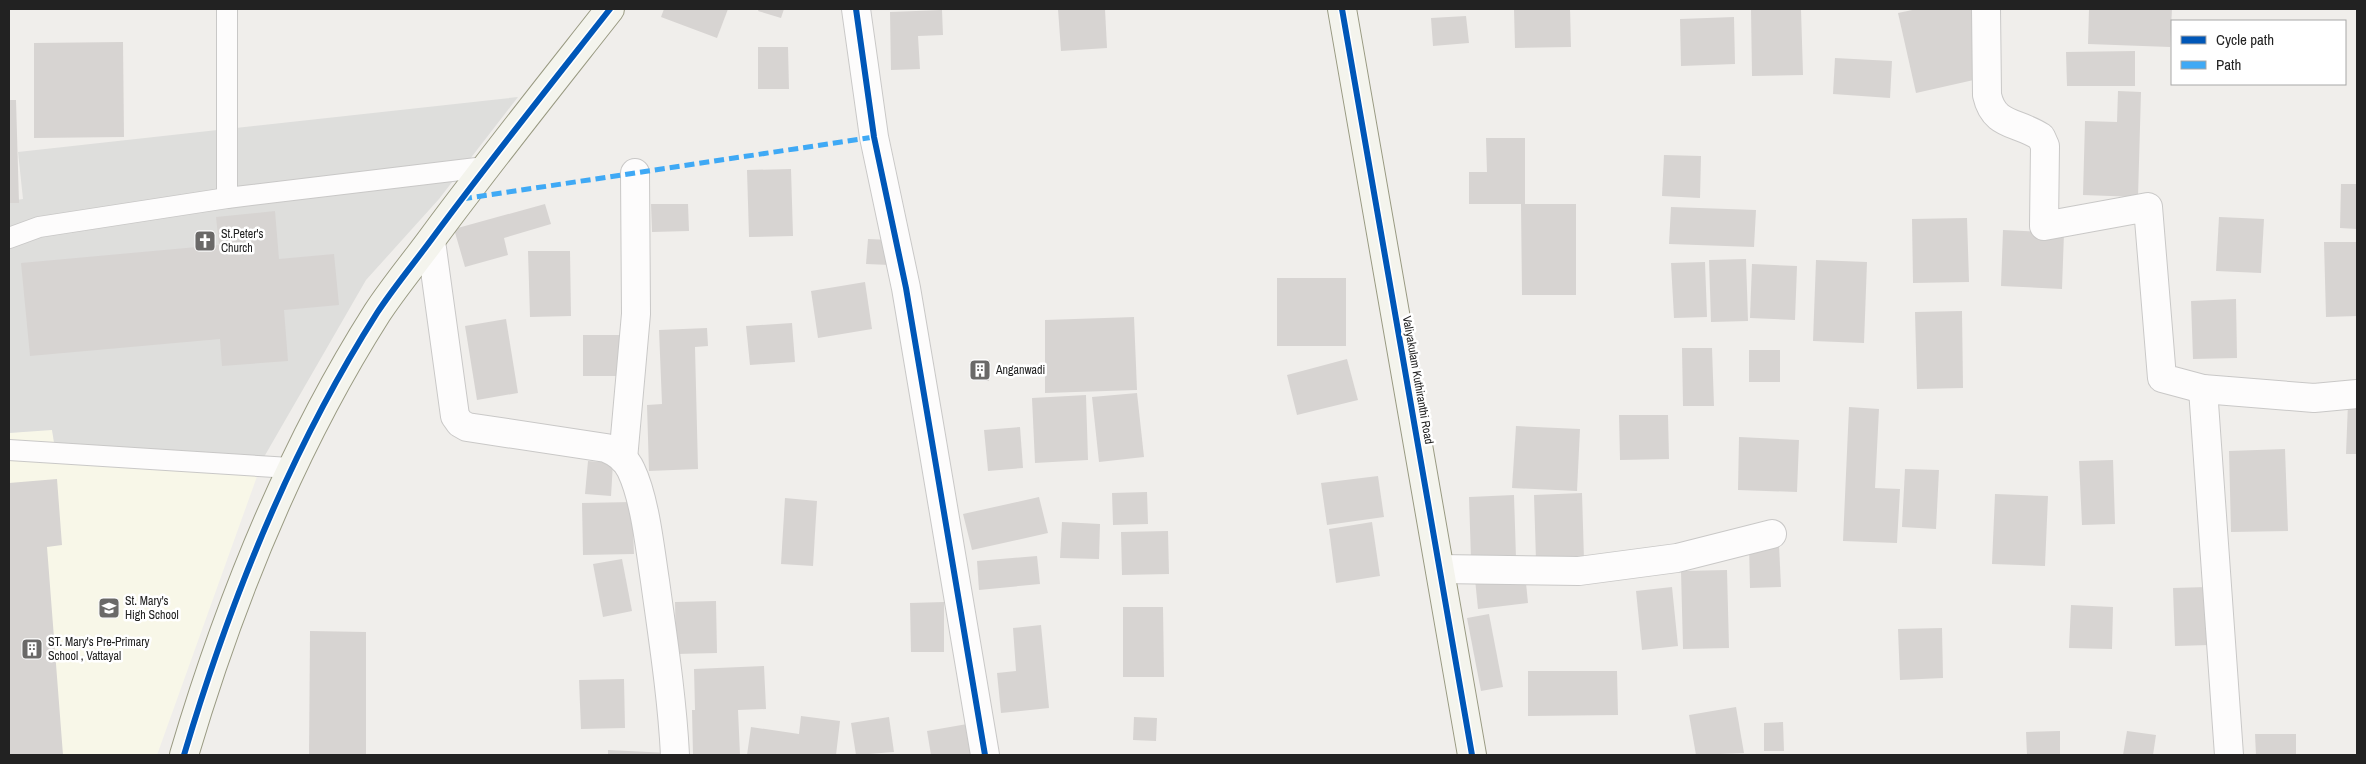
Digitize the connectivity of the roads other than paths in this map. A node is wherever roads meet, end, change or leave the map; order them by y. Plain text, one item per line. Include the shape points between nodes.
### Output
1 (227, 9) edge
2 (610, 9) edge
3 (856, 9) edge
4 (1342, 9) edge
5 (1986, 9) edge
6 (485, 167) junction
7 (634, 173) dead end
8 (227, 198) junction
9 (9, 238) edge
10 (431, 240) junction
11 (2203, 389) junction
12 (2357, 394) edge
13 (9, 450) edge
14 (623, 459) junction
15 (290, 468) junction
16 (1772, 534) dead end
17 (1440, 569) junction
18 (184, 755) edge
19 (675, 755) edge
20 (985, 755) edge
21 (1472, 755) edge
22 (2229, 755) edge

1 - 8 lane
2 - 6 street
3 - 20 street via 874,137 906,288
4 - 17 street, Valiyakulam Kuthiranthi Road
5 - 11 street via 1987,95 1990,107 1996,116 2041,137 2044,146 2044,226 2148,207 2162,378
6 - 8 lane
6 - 10 street
7 - 14 street via 636,314
8 - 9 lane via 39,227
10 - 14 street via 455,416 460,423 467,427 606,448
10 - 15 street via 378,312
11 - 12 street via 2314,398
11 - 22 street
13 - 15 lane
14 - 19 street via 638,491 650,552 673,708
15 - 18 street via 203,689
16 - 17 street via 1677,558 1579,571
17 - 21 street, Valiyakulam Kuthiranthi Road

